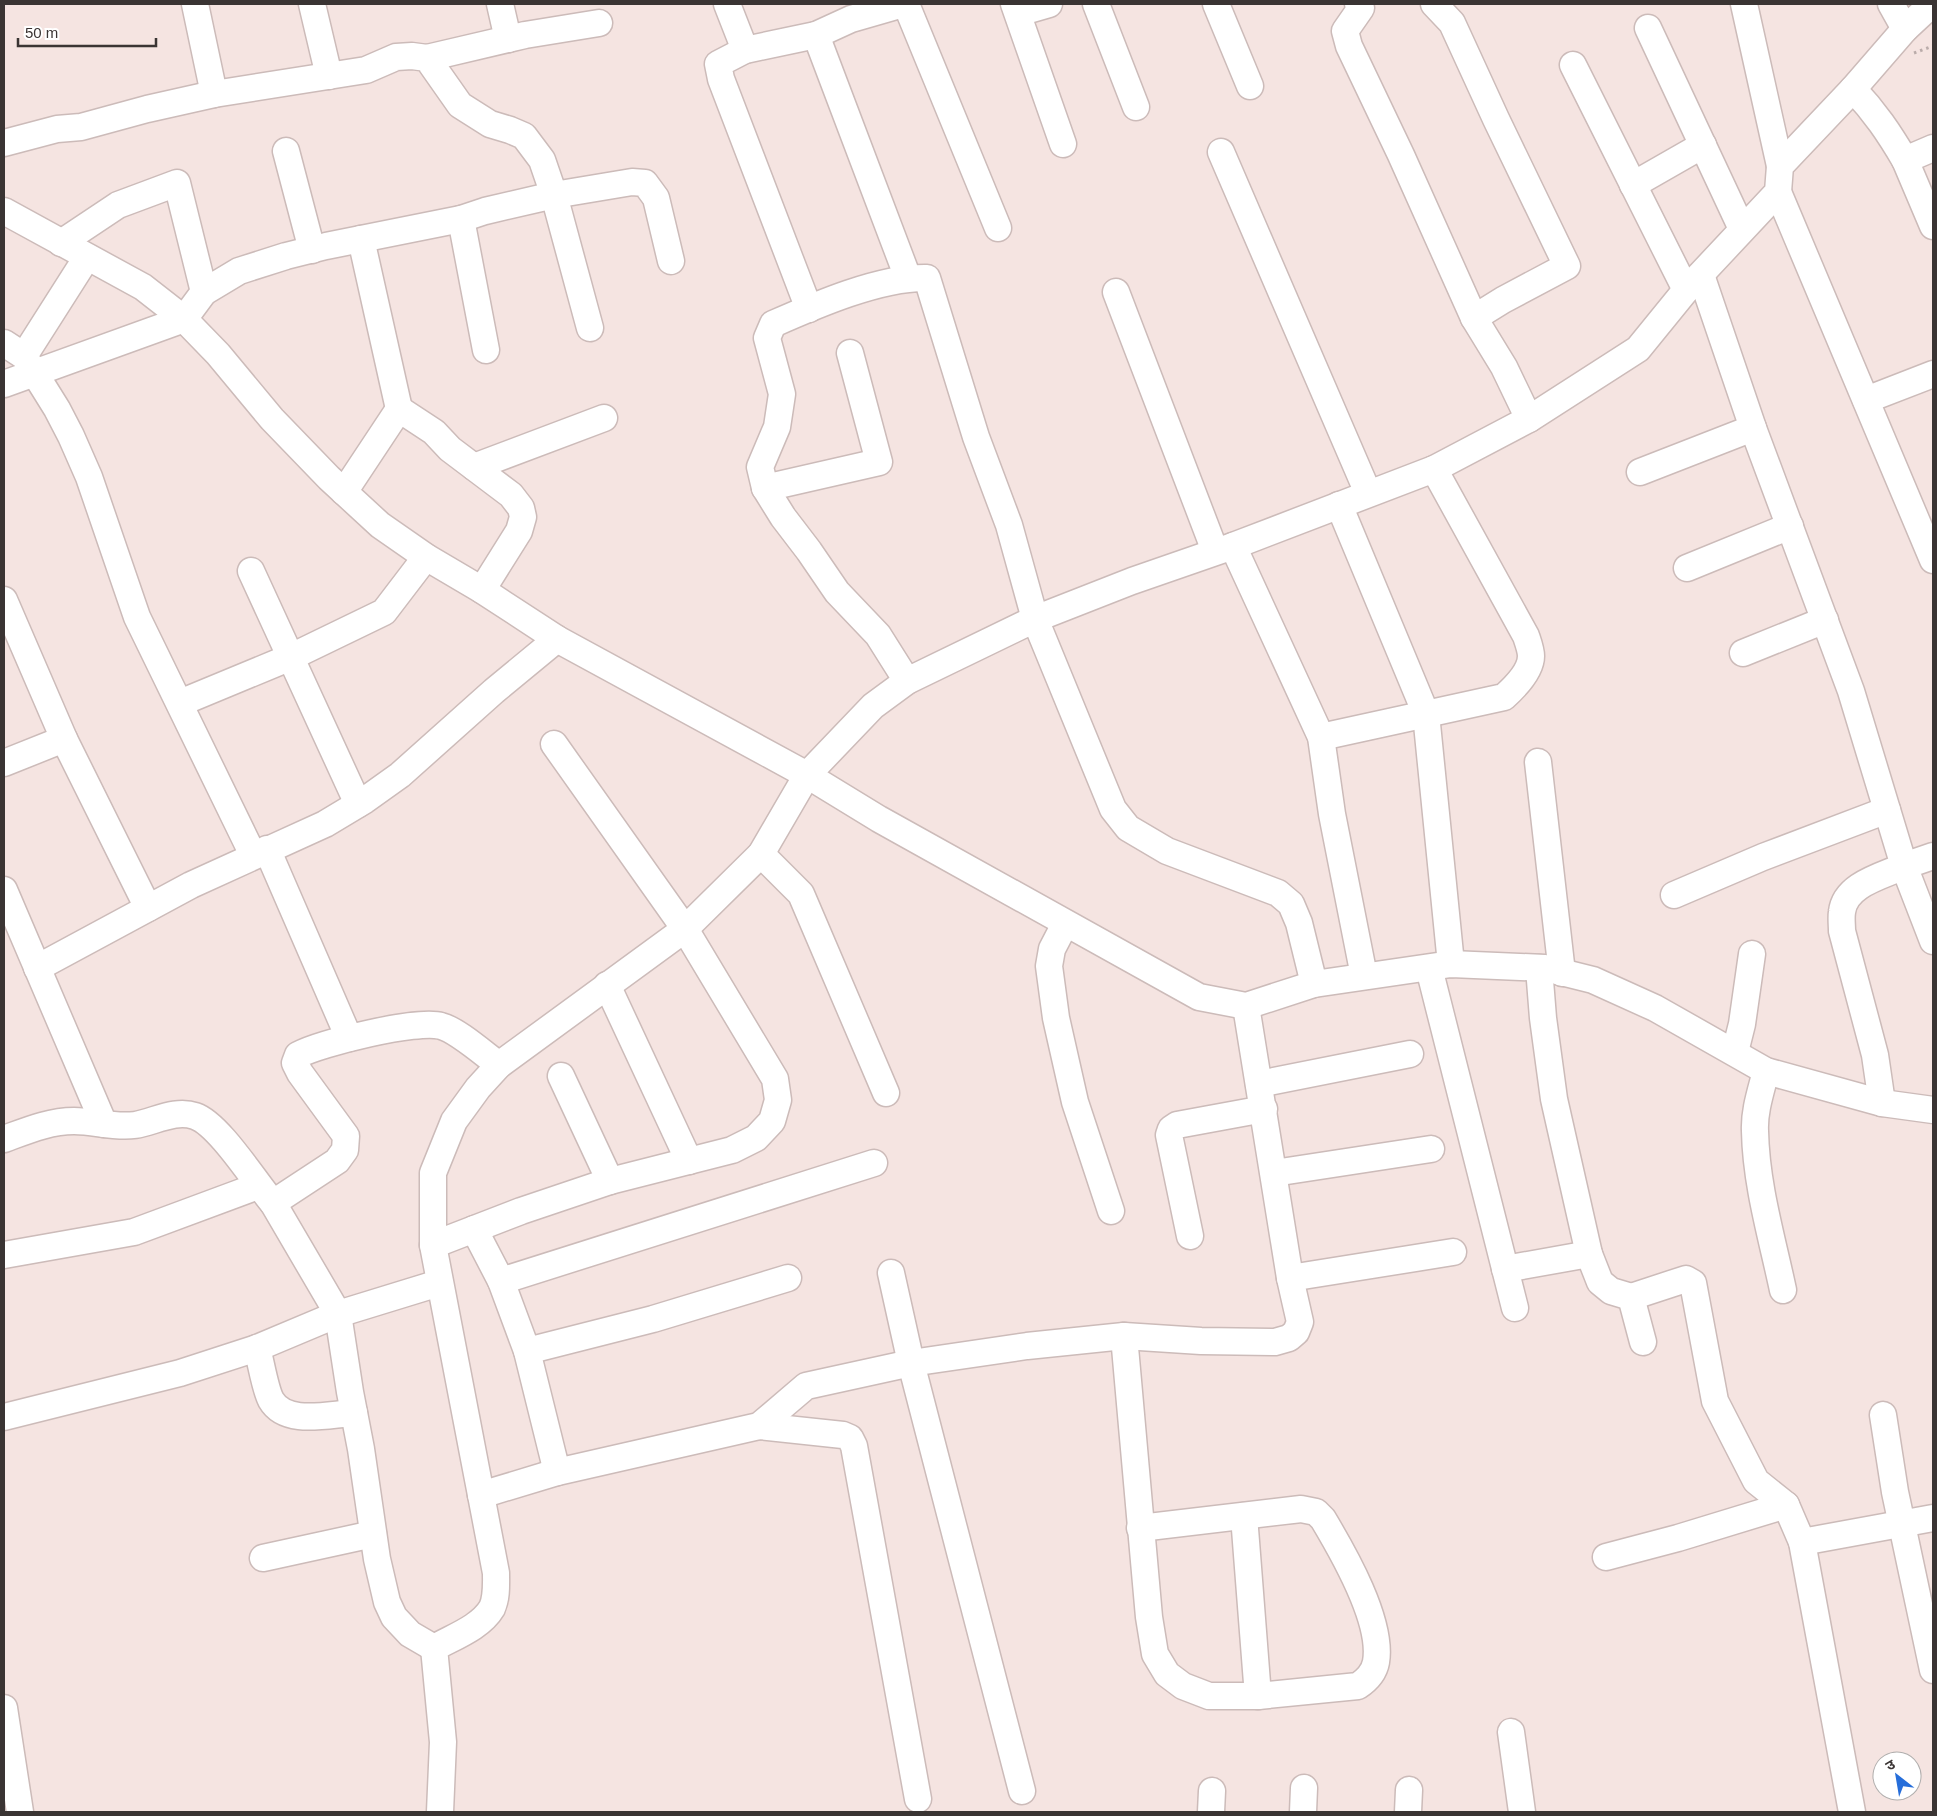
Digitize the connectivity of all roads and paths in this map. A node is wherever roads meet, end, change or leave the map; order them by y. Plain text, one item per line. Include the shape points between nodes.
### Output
1 (196, 4) edge
2 (312, 4) edge
3 (500, 4) edge
4 (727, 4) edge
5 (905, 4) edge
6 (1049, 4) edge
7 (1096, 4) edge
8 (1216, 4) edge
9 (1434, 4) edge
10 (1744, 4) edge
11 (1891, 4) edge
12 (1932, 4) edge
13 (1365, 5) edge
14 (1016, 9) edge
15 (849, 12) edge
16 (599, 22) dead end
17 (1648, 28) dead end
18 (1905, 29) junction
19 (816, 36) junction
20 (508, 39) junction
21 (745, 50) junction
22 (426, 58) junction
23 (1573, 66) dead end
24 (329, 76) junction
25 (1250, 86) dead end
26 (1853, 89) junction
27 (214, 94) junction
28 (1136, 107) dead end
29 (4, 143) edge
30 (1063, 144) dead end
31 (1702, 145) junction
32 (1933, 148) edge
33 (286, 151) dead end
34 (1222, 152) dead end
35 (1904, 160) junction
36 (1779, 179) junction
37 (1634, 185) junction
38 (554, 195) junction
39 (4, 211) edge
40 (461, 220) junction
41 (1933, 226) edge
42 (998, 228) dead end
43 (1742, 229) junction
44 (361, 239) junction
45 (60, 243) junction
46 (312, 250) junction
47 (87, 257) junction
48 (670, 261) dead end
49 (908, 278) junction
50 (1693, 282) junction
51 (204, 292) junction
52 (1116, 292) dead end
53 (809, 309) junction
54 (1474, 318) junction
55 (184, 319) junction
56 (590, 328) dead end
57 (486, 350) dead end
58 (850, 353) dead end
59 (21, 357) edge
60 (1933, 374) edge
61 (4, 384) edge
62 (1866, 400) junction
63 (399, 409) junction
64 (604, 418) dead end
65 (1529, 419) junction
66 (1753, 428) junction
67 (474, 467) junction
68 (1434, 469) junction
69 (1640, 472) dead end
70 (765, 488) junction
71 (344, 492) junction
72 (1368, 494) junction
73 (1339, 505) junction
74 (1790, 526) junction
75 (1224, 549) junction
76 (426, 557) junction
77 (1933, 560) edge
78 (1687, 568) dead end
79 (251, 571) dead end
80 (482, 590) junction
81 (4, 600) edge
82 (1035, 619) junction
83 (1825, 620) junction
84 (557, 639) junction
85 (1743, 653) dead end
86 (291, 657) junction
87 (907, 681) junction
88 (180, 703) junction
89 (1426, 714) junction
90 (1322, 737) junction
91 (64, 739) junction
92 (554, 744) dead end
93 (1538, 762) dead end
94 (4, 763) edge
95 (807, 775) junction
96 (358, 804) junction
97 (1887, 810) junction
98 (260, 852) junction
99 (761, 854) junction
100 (1933, 856) edge
101 (1904, 866) junction
102 (4, 890) edge
103 (1674, 895) dead end
104 (148, 908) junction
105 (1065, 924) junction
106 (685, 929) junction
107 (1933, 942) edge
108 (1752, 954) dead end
109 (1440, 966) junction
110 (37, 968) junction
111 (1551, 970) junction
112 (1364, 976) junction
113 (1314, 984) junction
114 (608, 985) junction
115 (1246, 1006) junction
116 (349, 1038) junction
117 (1735, 1052) junction
118 (1410, 1054) dead end
119 (499, 1065) junction
120 (1766, 1071) junction
121 (561, 1076) dead end
122 (886, 1093) dead end
123 (1261, 1096) junction
124 (1882, 1102) junction
125 (1933, 1110) edge
126 (104, 1124) junction
127 (4, 1139) edge
128 (1431, 1149) dead end
129 (689, 1161) junction
130 (874, 1163) dead end
131 (1274, 1173) junction
132 (610, 1181) junction
133 (266, 1195) junction
134 (1111, 1211) dead end
135 (474, 1229) junction
136 (1190, 1236) dead end
137 (433, 1245) junction
138 (1452, 1252) dead end
139 (4, 1254) edge
140 (1589, 1254) junction
141 (1505, 1269) junction
142 (891, 1273) dead end
143 (788, 1278) dead end
144 (1290, 1278) junction
145 (501, 1281) junction
146 (439, 1283) junction
147 (1783, 1290) dead end
148 (1630, 1297) junction
149 (1515, 1308) dead end
150 (338, 1314) junction
151 (1124, 1336) junction
152 (1644, 1342) dead end
153 (257, 1348) junction
154 (527, 1351) junction
155 (911, 1364) junction
156 (354, 1413) junction
157 (1883, 1415) dead end
158 (4, 1416) edge
159 (759, 1426) junction
160 (558, 1472) junction
161 (481, 1495) junction
162 (1786, 1504) junction
163 (1244, 1516) junction
164 (1933, 1518) edge
165 (1903, 1524) junction
166 (1140, 1528) junction
167 (373, 1534) junction
168 (1802, 1542) junction
169 (1606, 1557) dead end
170 (263, 1558) dead end
171 (434, 1648) junction
172 (1933, 1670) edge
173 (1258, 1696) junction
174 (4, 1708) edge
175 (1511, 1732) dead end
176 (1022, 1791) dead end
177 (918, 1799) dead end
178 (20, 1812) edge
179 (440, 1812) edge
180 (1522, 1812) edge
181 (1852, 1812) edge

1 - 27 street
2 - 24 street
3 - 20 street
4 - 21 street
5 - 15 street
5 - 42 street
6 - 14 street
7 - 28 street
8 - 25 street
9 - 54 street via 1452,23 1567,266
10 - 36 street
11 - 18 street
12 - 18 street
13 - 54 street via 1345,30 1348,46
14 - 30 street
15 - 19 street
16 - 20 street
17 - 31 street
18 - 26 street
19 - 21 street
19 - 49 street
20 - 22 street
21 - 53 street via 718,64 721,79
22 - 24 street via 396,57 366,70
22 - 38 street via 460,105 490,124 524,136 542,160
23 - 37 street
24 - 27 street
26 - 35 street via 1886,126
26 - 36 street
27 - 29 street
31 - 37 street
31 - 43 street
32 - 35 street
33 - 46 street
34 - 72 street
35 - 41 street
36 - 43 street
36 - 62 street
37 - 50 street
38 - 40 street
38 - 48 street via 645,182 656,198
38 - 56 street
39 - 45 street
40 - 44 street
40 - 57 street
43 - 50 street
44 - 46 street
44 - 63 street
45 - 47 street
45 - 51 street via 118,205 177,183
46 - 51 street via 239,271
47 - 55 street via 143,288
47 - 59 street
49 - 53 street
49 - 82 street via 927,278 976,437 1009,525
50 - 65 street via 1638,349
50 - 66 street
51 - 55 street
52 - 75 street
53 - 70 street via 773,324 767,338 782,394 777,427 760,467
54 - 65 street via 1504,367
55 - 59 street
55 - 71 street via 272,419
58 - 70 street via 879,462
59 - 61 street
59 - 88 street via 57,409 89,477 137,617
60 - 62 street
62 - 77 street
63 - 67 street via 434,432
63 - 71 street
64 - 67 street
65 - 68 street
66 - 69 street
66 - 74 street
67 - 80 street via 511,495 523,517 519,531
68 - 72 street
68 - 89 street via 1526,636 1531,657 1517,686 1504,697
70 - 87 street via 837,592 878,635
71 - 76 street via 380,524
72 - 73 street
73 - 75 street
73 - 89 street
74 - 78 street
74 - 83 street
75 - 82 street via 1132,580
75 - 90 street
76 - 80 street
76 - 86 street via 384,612
79 - 86 street
80 - 84 street
81 - 91 street
82 - 87 street
82 - 113 street via 1113,809 1128,828 1167,851 1278,893 1291,904 1299,922
83 - 85 street
83 - 97 street via 1851,691
84 - 95 street
84 - 96 street via 400,775
86 - 88 street
86 - 96 street
87 - 95 street via 873,706
88 - 98 street
89 - 90 street
89 - 109 street
90 - 112 street via 1332,814
91 - 94 street
91 - 104 street
92 - 106 street
93 - 111 street
95 - 99 street
95 - 105 street
96 - 98 street via 325,824
97 - 101 street
97 - 103 street via 1762,857
98 - 104 street
98 - 116 street
99 - 106 street
99 - 122 street via 801,894
100 - 101 street
101 - 107 street
101 - 124 street via 1856,888 1847,897 1842,911 1842,932 1875,1055
102 - 110 street
104 - 110 street
105 - 115 street via 1199,997
105 - 134 street via 1052,949 1049,966 1056,1018 1075,1102
106 - 114 street
106 - 129 street via 775,1079 778,1100 772,1121 756,1138 732,1150
108 - 117 street
109 - 111 street
109 - 112 street
109 - 141 street
110 - 126 street
111 - 117 street via 1593,980 1655,1008
111 - 140 street via 1543,1018 1554,1099
112 - 113 street
113 - 115 street
114 - 119 street
114 - 129 street
115 - 123 street
116 - 119 street via 422,1024 441,1026
116 - 133 street via 306,1051 298,1055 295,1063 346,1136 345,1150 337,1161
117 - 120 street
118 - 123 street
119 - 137 street via 454,1121 432,1174
120 - 124 street
120 - 147 street via 1754,1130 1763,1196
121 - 132 street
123 - 131 street
123 - 136 street via 1171,1129 1169,1135
124 - 125 street
126 - 127 street via 73,1121 43,1125
126 - 133 street via 136,1125 180,1114 195,1116 208,1124 227,1144
128 - 131 street
129 - 132 street
130 - 145 street
131 - 144 street
132 - 135 street
133 - 139 street via 134,1232
133 - 150 street
135 - 137 street
135 - 145 street
137 - 146 street
138 - 144 street
140 - 141 street
140 - 148 street via 1600,1282 1611,1291
141 - 149 street
142 - 155 street
143 - 154 street
144 - 151 street via 1300,1322 1290,1338 1276,1342 1201,1342
145 - 154 street
146 - 150 street
146 - 161 street
148 - 152 street
148 - 162 street via 1686,1278 1693,1283 1715,1401 1756,1481
150 - 153 street
150 - 156 street
151 - 155 street via 1027,1346
151 - 166 street
153 - 156 street via 270,1399 279,1411 298,1417
153 - 158 street via 180,1373
154 - 160 street
155 - 159 street via 806,1386
155 - 176 street
156 - 167 street
157 - 165 street
159 - 160 street
159 - 177 street via 843,1435 850,1438 854,1446
160 - 161 street
161 - 171 street via 496,1573 496,1594 492,1607 478,1623
162 - 168 street
162 - 169 street
163 - 166 street
163 - 173 street
163 - 173 street via 1301,1509 1316,1512 1324,1519 1357,1582 1376,1637 1376,1663 1369,1678 1358,1686
164 - 165 street
165 - 168 street
165 - 172 street
166 - 173 street via 1155,1654 1167,1674 1184,1686 1209,1696
167 - 170 street
167 - 171 street via 387,1602 394,1617 410,1634
168 - 181 street
171 - 179 street via 443,1742
174 - 178 street
175 - 180 street

